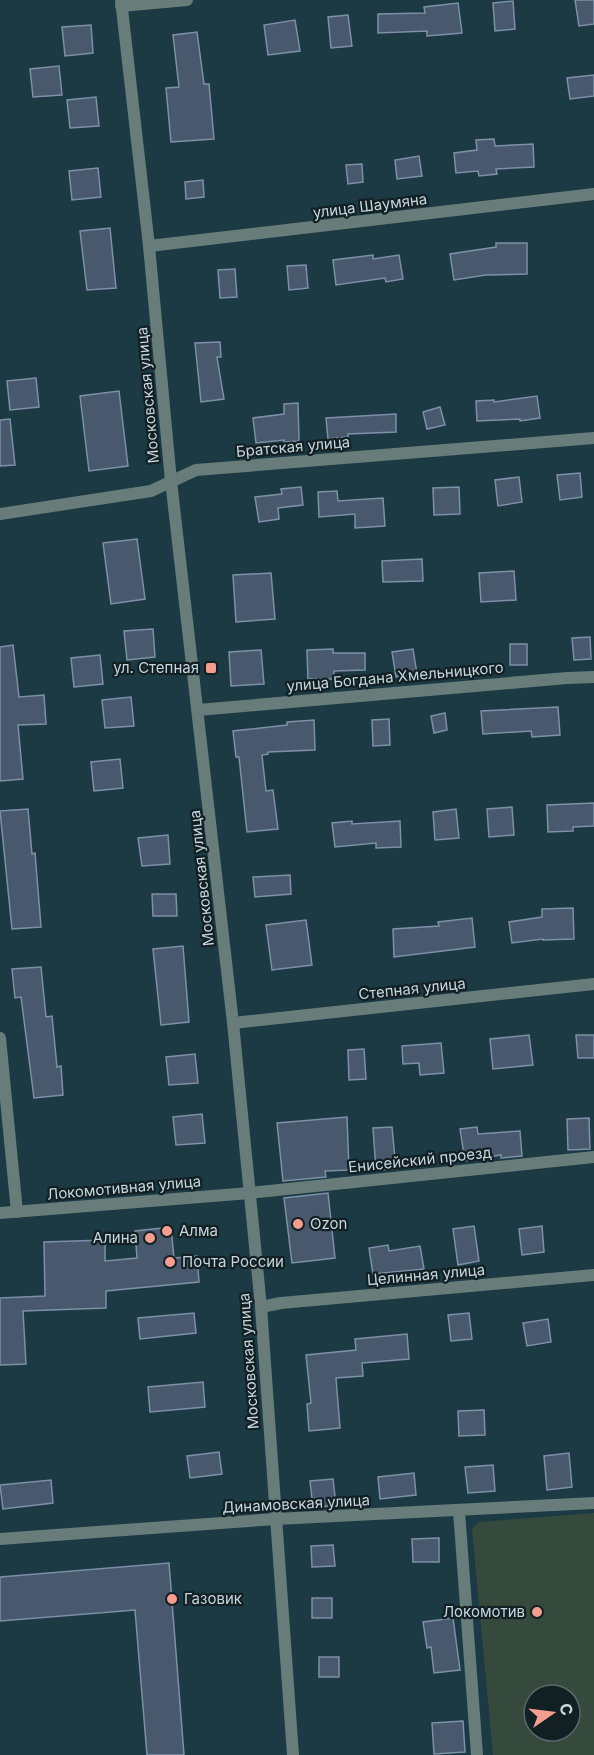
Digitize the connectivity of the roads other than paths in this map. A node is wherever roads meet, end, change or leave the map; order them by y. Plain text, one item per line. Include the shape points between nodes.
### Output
1 (187, 0) edge
2 (121, 3) edge
3 (594, 194) edge
4 (149, 246) junction
5 (594, 438) edge
6 (171, 482) junction
7 (0, 514) edge
8 (594, 677) edge
9 (198, 710) junction
10 (594, 984) edge
11 (233, 1023) junction
12 (0, 1038) edge
13 (594, 1157) edge
14 (250, 1193) junction
15 (17, 1212) junction
16 (0, 1213) edge
17 (594, 1275) edge
18 (261, 1307) junction
19 (594, 1503) edge
20 (459, 1511) junction
21 (276, 1519) junction
22 (0, 1539) edge
23 (293, 1755) edge
24 (477, 1755) edge

1 - 2 street
2 - 4 street, Московская улица
3 - 4 street, улица Шаумяна
4 - 6 street, Московская улица
5 - 6 street, Братская улица via 196,470
6 - 7 street, Братская улица via 151,491
6 - 9 street, Московская улица
8 - 9 street, улица Богдана Хмельницкого
9 - 11 street, Московская улица
10 - 11 street, Степная улица
11 - 14 street, Московская улица
12 - 15 street
13 - 14 street, Енисейский проезд
14 - 15 street, Локомотивная улица
14 - 18 street, Московская улица
15 - 16 street, Локомотивная улица
17 - 18 street, Целинная улица
18 - 21 street, Московская улица
19 - 20 street, Динамовская улица
20 - 21 street, Динамовская улица
20 - 24 street
21 - 22 street, Динамовская улица
21 - 23 street, Московская улица

